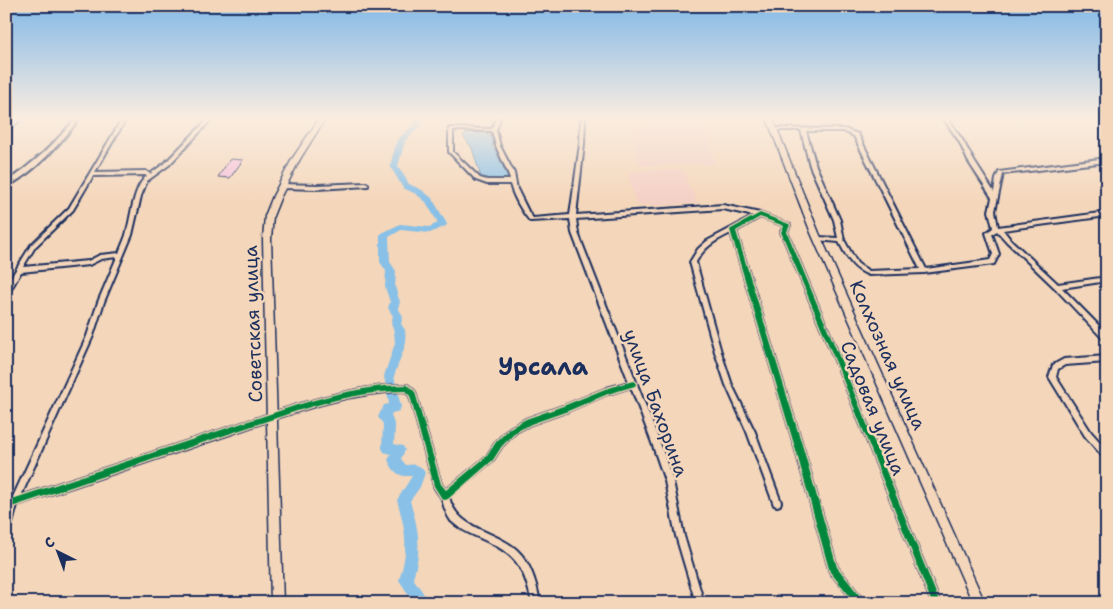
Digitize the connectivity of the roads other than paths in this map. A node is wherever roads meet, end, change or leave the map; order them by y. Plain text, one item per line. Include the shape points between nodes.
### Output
1 (54, 147) edge
2 (107, 147) edge
3 (183, 147) edge
4 (304, 147) edge
5 (451, 147) edge
6 (500, 147) edge
7 (582, 147) edge
8 (781, 147) edge
9 (807, 147) edge
10 (862, 147) edge
11 (963, 147) edge
12 (1107, 160) edge
13 (92, 174) junction
14 (150, 176) junction
15 (513, 182) junction
16 (6, 185) edge
17 (366, 185) dead end
18 (282, 186) junction
19 (995, 198) junction
20 (1107, 214) edge
21 (760, 215) junction
22 (573, 217) junction
23 (997, 229) junction
24 (733, 230) junction
25 (818, 238) junction
26 (841, 240) junction
27 (120, 256) junction
28 (19, 270) junction
29 (924, 271) junction
30 (1107, 279) edge
31 (1057, 286) junction
32 (6, 292) edge
33 (1107, 339) edge
34 (1107, 359) edge
35 (633, 384) junction
36 (272, 416) junction
37 (1107, 456) edge
38 (445, 496) junction
39 (777, 502) dead end
40 (10, 504) edge
41 (6, 531) edge
42 (277, 603) edge
43 (536, 603) edge
44 (700, 603) edge
45 (857, 603) edge
46 (936, 603) edge
47 (979, 603) edge

1 - 16 street
2 - 13 street
3 - 14 street
4 - 18 street, Советская улица
5 - 15 street via 451,152 478,179
6 - 15 street
7 - 22 street, улица Бахорина
8 - 25 street, Колхозная улица
9 - 26 street via 837,220
10 - 29 street
11 - 19 street
12 - 19 street via 1002,173 998,178
13 - 14 street via 146,173
13 - 28 street via 71,209 33,246
14 - 27 street via 138,196 129,235
15 - 22 street via 532,220
17 - 18 street
18 - 36 street, Советская улица via 269,216 268,238
19 - 23 street via 992,211
20 - 23 street
21 - 22 street via 714,207
21 - 24 street
21 - 46 street, Садовая улица via 787,225 784,232
22 - 35 street, улица Бахорина via 575,233
23 - 29 street via 989,234 996,254 992,262
23 - 31 street
24 - 39 street via 706,243 697,251 693,262 729,385 751,432
24 - 45 street via 833,569
25 - 26 street
25 - 47 street, Колхозная улица
26 - 29 street via 860,271
27 - 28 street via 100,257 89,263
27 - 40 street via 73,375
28 - 32 street
30 - 31 street
31 - 33 street
34 - 37 street via 1064,362 1055,367 1052,376 1088,434
35 - 38 street via 606,391 513,430 490,458
35 - 44 street, улица Бахорина via 669,481 680,536
36 - 38 street via 367,391 407,388 413,394 438,486
36 - 40 street
36 - 42 street, Советская улица
38 - 43 street via 450,513 464,525 502,543 515,553 528,575
40 - 41 street

